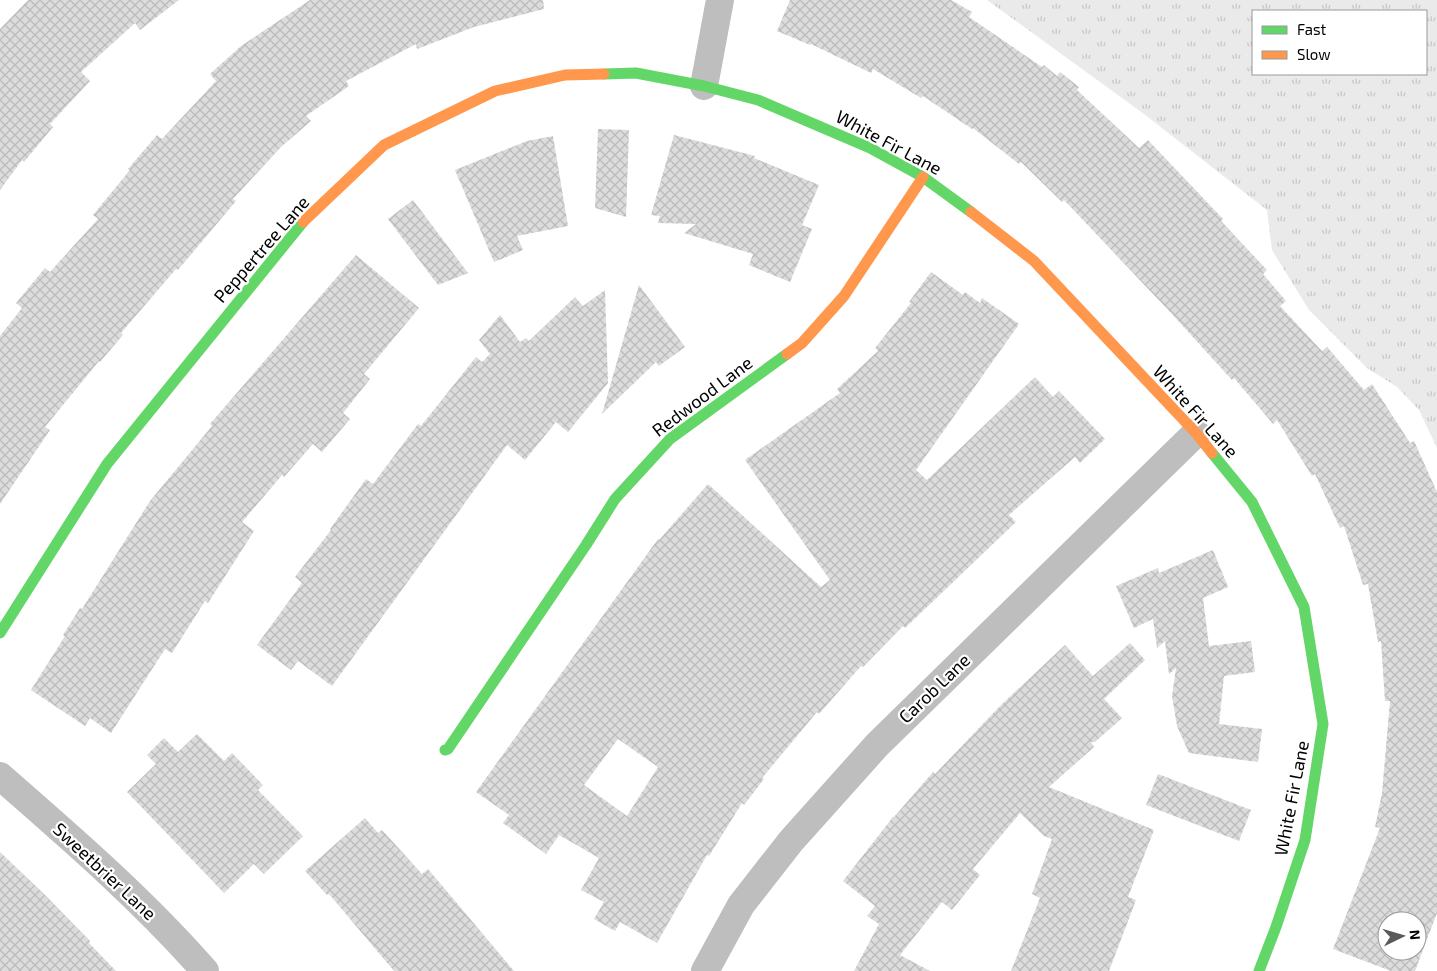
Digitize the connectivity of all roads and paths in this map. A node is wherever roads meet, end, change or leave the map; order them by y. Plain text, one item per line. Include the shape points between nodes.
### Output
1 (720, 0) edge
2 (704, 86) junction
3 (923, 177) junction
4 (1196, 433) junction
5 (0, 633) edge
6 (445, 750) dead end
7 (0, 776) edge
8 (205, 971) edge
9 (705, 971) edge
10 (1259, 971) edge

1 - 2 street
2 - 3 street, White Fir Lane via 758,100 792,114 870,148
2 - 5 street, Peppertree Lane via 636,73 565,75 495,91 384,146 301,224 107,464
3 - 4 street, White Fir Lane via 1034,260
3 - 6 street, Redwood Lane via 844,296 802,343 670,439 615,499
4 - 9 street, Carob Lane via 877,744 791,841 741,905
4 - 10 street, White Fir Lane via 1252,502 1304,607 1323,724 1305,840
7 - 8 street, Sweetbrier Lane via 173,935

